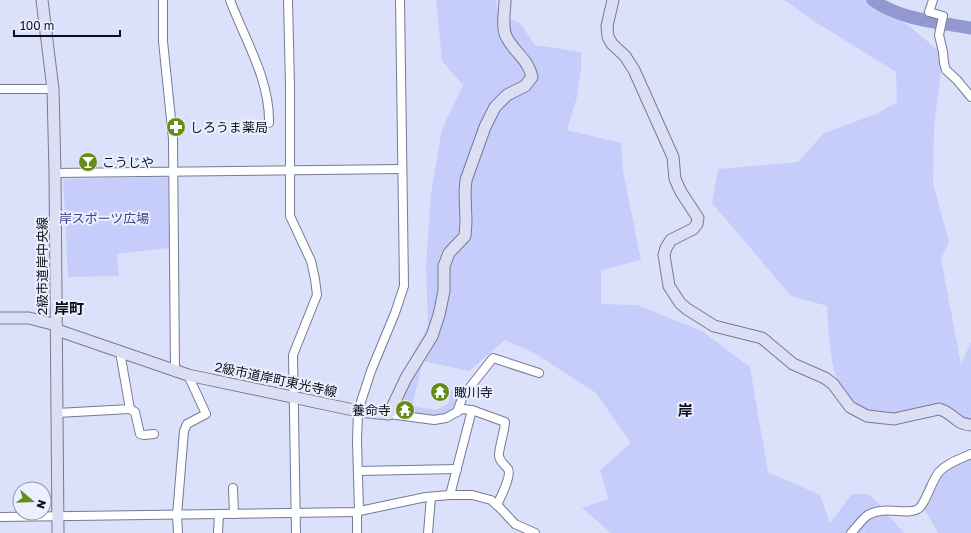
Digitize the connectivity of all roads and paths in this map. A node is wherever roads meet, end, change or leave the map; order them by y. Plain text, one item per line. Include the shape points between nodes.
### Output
1 (42, 0) edge
2 (163, 0) edge
3 (230, 0) edge
4 (288, 0) edge
5 (400, 0) edge
6 (505, 0) edge
7 (613, 0) edge
8 (933, 0) edge
9 (0, 89) edge
10 (53, 89) junction
11 (971, 97) edge
12 (270, 123) dead end
13 (402, 169) junction
14 (290, 170) junction
15 (174, 171) junction
16 (55, 173) junction
17 (0, 318) edge
18 (57, 328) junction
19 (120, 352) junction
20 (175, 370) junction
21 (539, 373) dead end
22 (188, 375) junction
23 (294, 398) junction
24 (130, 409) junction
25 (472, 410) junction
26 (358, 411) junction
27 (457, 412) junction
28 (57, 413) junction
29 (389, 414) junction
30 (971, 425) edge
31 (154, 434) dead end
32 (971, 454) edge
33 (456, 469) junction
34 (358, 471) junction
35 (233, 488) dead end
36 (450, 495) junction
37 (431, 497) junction
38 (497, 505) junction
39 (358, 512) junction
40 (295, 513) junction
41 (177, 514) junction
42 (219, 514) junction
43 (234, 514) junction
44 (58, 516) junction
45 (0, 517) edge
46 (58, 533) edge
47 (178, 533) edge
48 (218, 533) edge
49 (296, 533) edge
50 (357, 533) edge
51 (428, 533) edge
52 (535, 533) edge
53 (851, 533) edge

1 - 10 street, 2級市道岸中央線
2 - 15 street via 163,41
3 - 12 street via 265,89 270,107
4 - 14 street
5 - 13 street
6 - 29 street via 506,37 530,68 532,77 525,86 507,95 496,106 485,127 466,180 465,236 449,253 444,266 444,291 432,336 406,378
7 - 30 street via 607,26 608,38 634,70 673,157 675,179 698,218 693,229 671,240 664,255 669,286 680,303 714,326 762,338 793,364 825,378 833,384 850,407 867,416 894,419 939,409 952,414 962,424
8 - 11 street via 929,12 943,16 939,35 946,70
9 - 10 street
10 - 16 street, 2級市道岸中央線
13 - 14 street
13 - 26 street via 404,286
14 - 15 street
14 - 23 street via 290,216 311,261 317,295 293,355
15 - 16 street
15 - 20 street
16 - 18 street, 2級市道岸中央線
17 - 18 street, 2級市道岸町東光寺線 via 29,318
18 - 19 street, 2級市道岸町東光寺線
18 - 28 street, 2級市道岸中央線
19 - 20 street, 2級市道岸町東光寺線
19 - 24 street
20 - 22 street, 2級市道岸町東光寺線
21 - 27 street via 493,358 463,396
22 - 23 street, 2級市道岸町東光寺線
22 - 41 street via 206,414 187,424 184,431
23 - 26 street, 2級市道岸町東光寺線
23 - 40 street
24 - 28 street
24 - 31 street via 135,412 140,434
25 - 27 street via 462,409
25 - 33 street
25 - 38 street via 505,422 499,455 501,462 509,470 509,476
26 - 29 street, 2級市道岸町東光寺線
26 - 34 street
27 - 29 street via 446,418 434,420
28 - 44 street, 2級市道岸中央線
32 - 53 street via 940,471 918,510 878,511 867,516
33 - 34 street
33 - 36 street
34 - 39 street
35 - 43 street
36 - 37 street
36 - 38 street via 472,495 490,500
37 - 39 street
37 - 51 street
38 - 52 street via 515,524
39 - 40 street
39 - 50 street
40 - 43 street
40 - 49 street
41 - 42 street
41 - 44 street
41 - 47 street
42 - 43 street
42 - 48 street
44 - 45 street
44 - 46 street, 2級市道岸中央線

